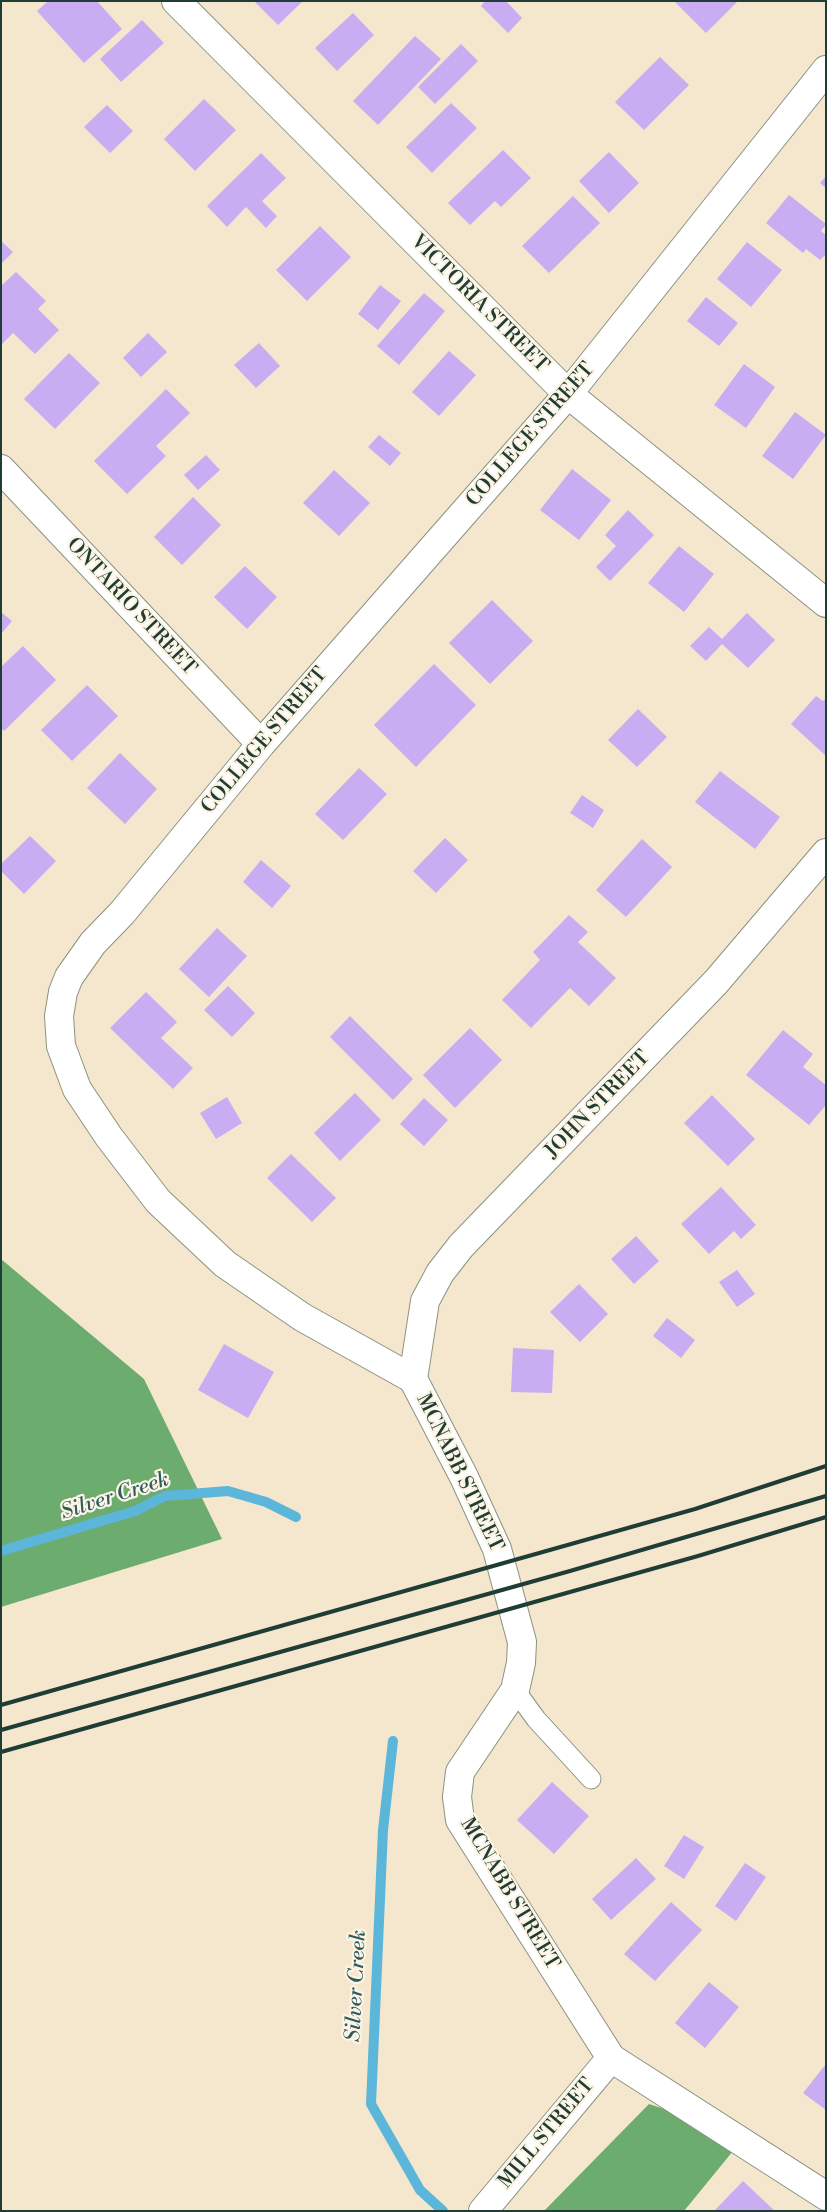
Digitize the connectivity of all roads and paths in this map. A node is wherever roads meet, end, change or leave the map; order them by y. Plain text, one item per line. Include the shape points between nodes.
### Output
1 (176, 1) edge
2 (826, 70) edge
3 (568, 394) junction
4 (1, 469) edge
5 (826, 602) edge
6 (261, 744) junction
7 (826, 852) edge
8 (413, 1379) junction
9 (515, 1690) junction
10 (591, 1779) dead end
11 (611, 2058) junction
12 (826, 2196) edge
13 (487, 2206) edge

1 - 3 street, VICTORIA STREET
2 - 3 street, COLLEGE STREET
3 - 5 street, VICTORIA STREET
3 - 6 street, COLLEGE STREET
4 - 6 street, ONTARIO STREET
6 - 8 street, COLLEGE STREET via 93,943 69,977 62,992 59,1016 61,1046 77,1089 158,1201 225,1264 302,1317
7 - 8 street, JOHN STREET via 716,982 462,1246 440,1273 425,1301
8 - 9 street, MCNABB STREET via 464,1476 497,1549 522,1642
9 - 10 lane via 536,1719
9 - 11 street, MCNABB STREET via 460,1772 457,1797 460,1820
11 - 12 street, MCNABB STREET
11 - 13 street, MILL STREET

